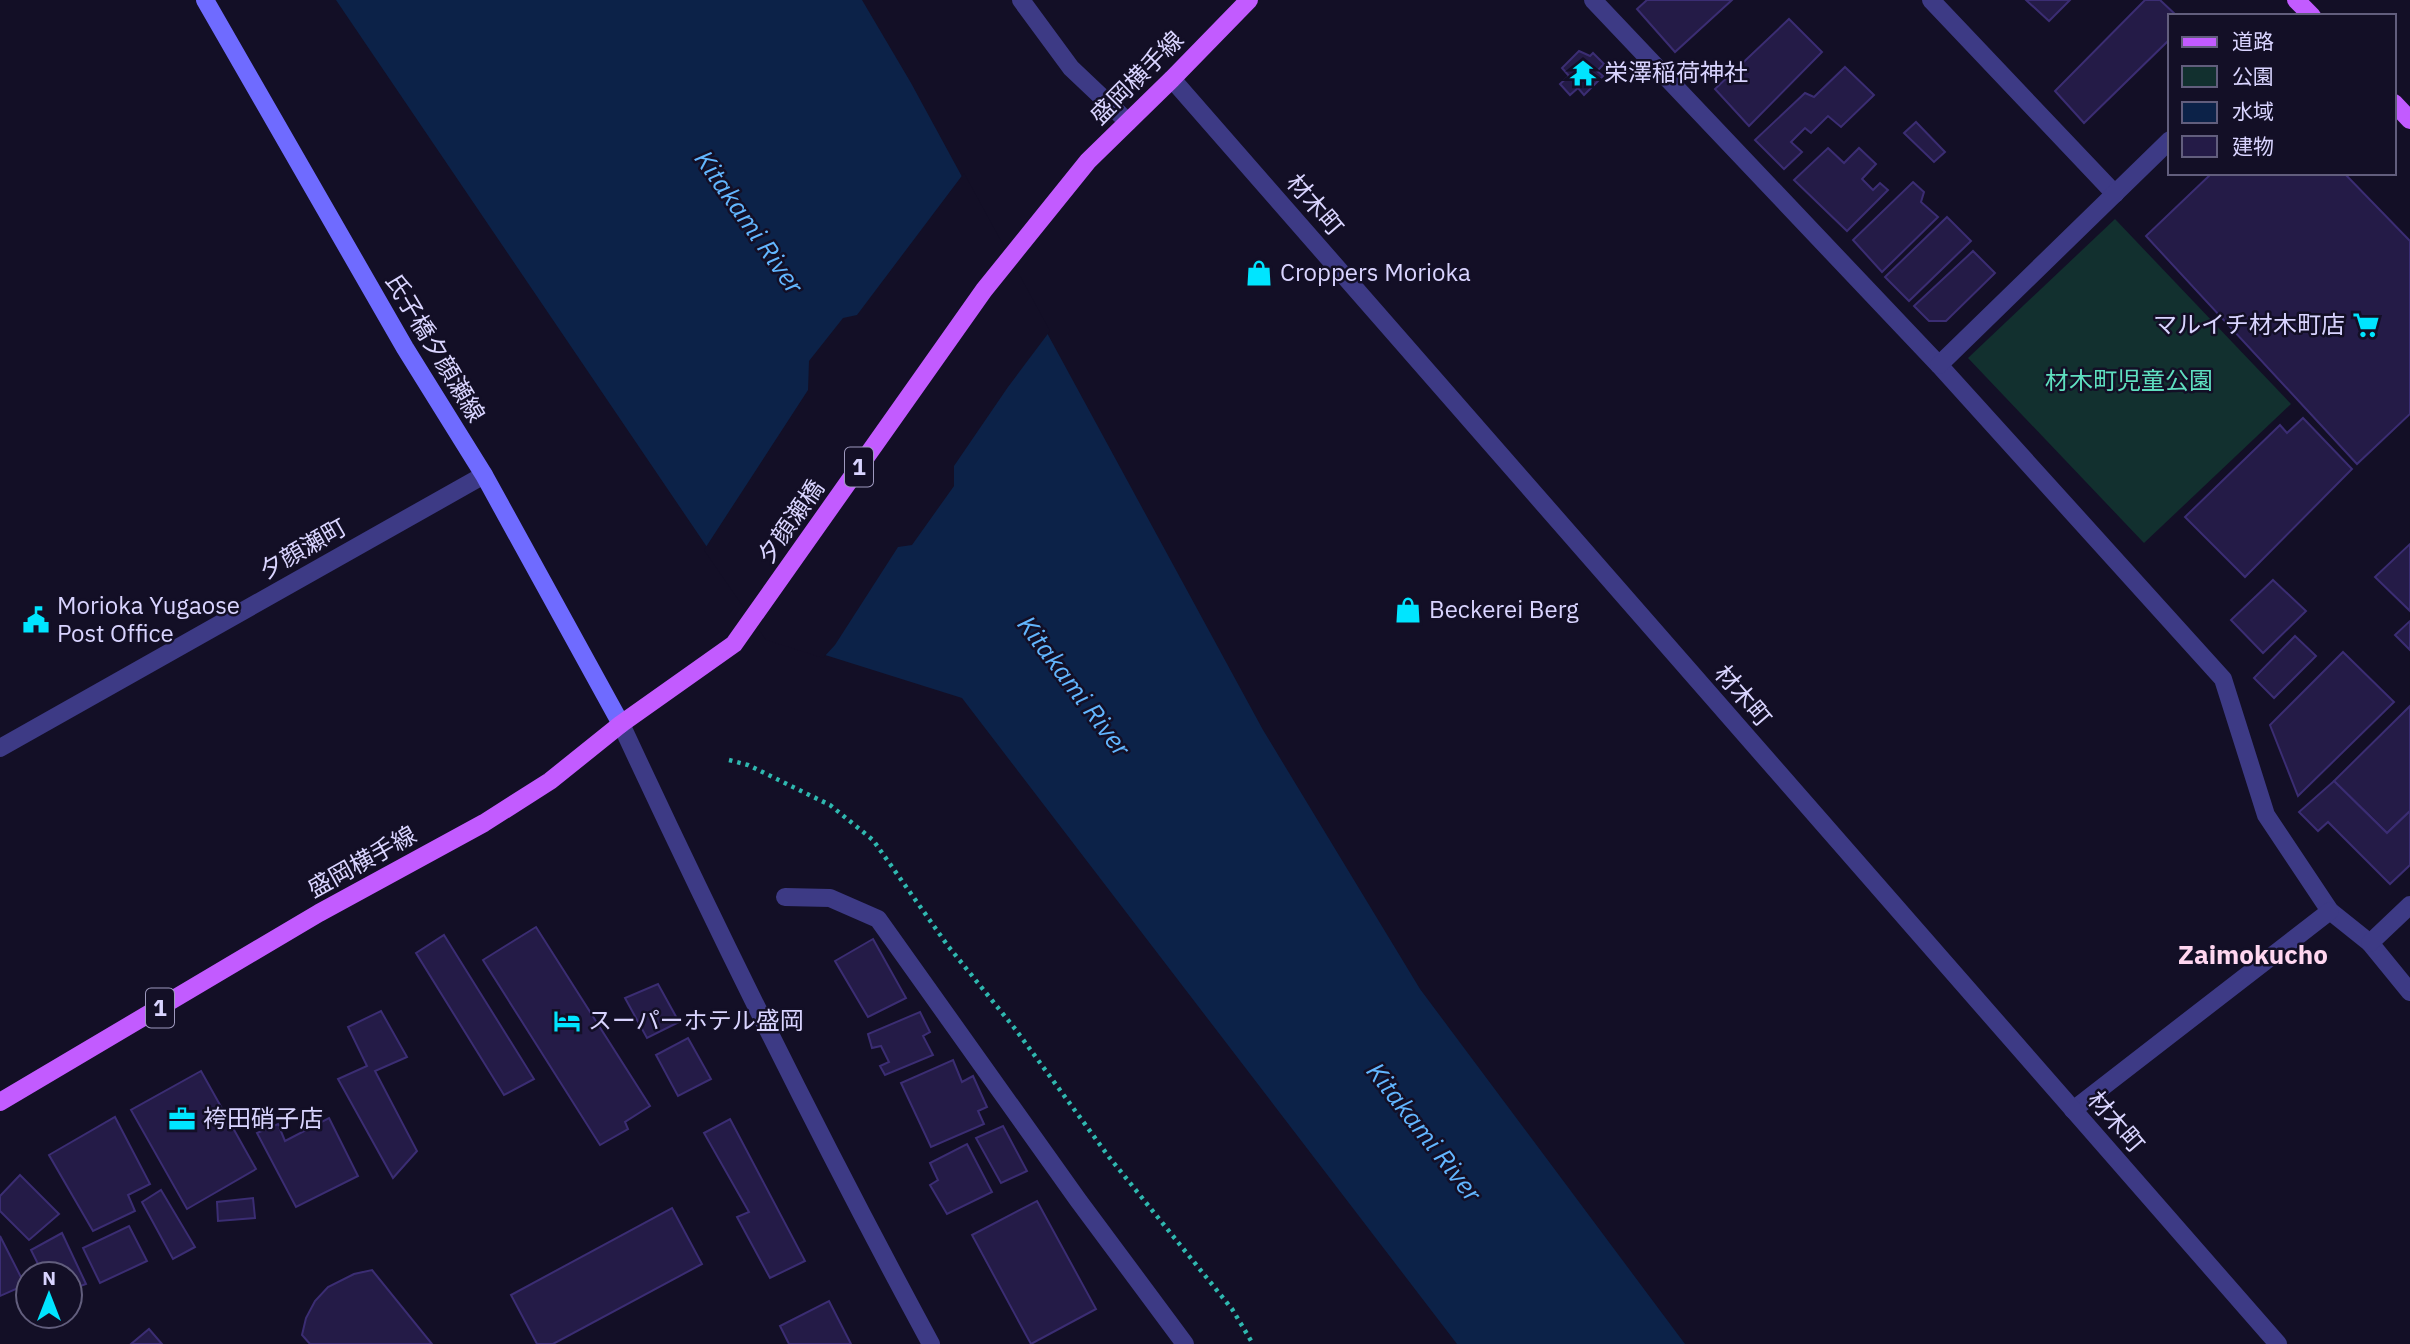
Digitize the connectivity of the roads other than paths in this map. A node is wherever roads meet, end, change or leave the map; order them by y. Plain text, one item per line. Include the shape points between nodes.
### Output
1 (205, 0) edge
2 (1021, 0) edge
3 (1249, 0) edge
4 (1593, 0) edge
5 (1931, 0) edge
6 (1172, 79) junction
7 (2396, 105) edge
8 (2410, 120) edge
9 (1128, 122) junction
10 (2168, 142) edge
11 (2115, 194) junction
12 (1939, 365) junction
13 (484, 475) junction
14 (621, 724) junction
15 (0, 748) edge
16 (785, 897) dead end
17 (2410, 905) edge
18 (2330, 911) junction
19 (2370, 943) junction
20 (2410, 992) edge
21 (0, 1102) edge
22 (2073, 1110) junction
23 (931, 1344) edge
24 (1185, 1344) edge
25 (2278, 1344) edge

1 - 13 main road, 氏子橋夕顔瀬線 via 398,336
2 - 9 street via 1071,68
3 - 6 main road, 盛岡横手線 / 1
4 - 12 street
5 - 11 street
6 - 9 main road, 盛岡横手線 / 1
6 - 22 street, 材木町
7 - 8 main road
9 - 14 main road, 盛岡横手線 / 1 via 1087,161 984,290 734,644
10 - 11 street
11 - 12 street
12 - 18 street via 2222,679 2266,815
13 - 14 main road, 氏子橋夕顔瀬線
13 - 15 street, 夕顔瀬町
14 - 21 main road, 盛岡横手線 / 1 via 550,781 484,823 319,913
14 - 23 street via 704,903
16 - 24 street via 830,898 878,919
17 - 19 street
18 - 19 street
18 - 22 street
19 - 20 street
22 - 25 street, 材木町

